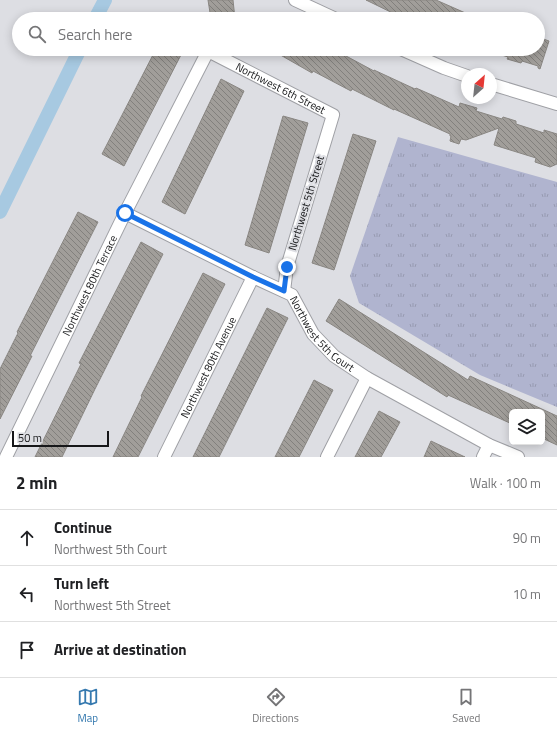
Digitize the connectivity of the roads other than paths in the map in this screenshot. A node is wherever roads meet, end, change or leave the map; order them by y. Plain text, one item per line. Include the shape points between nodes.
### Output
1 (295, 0) edge
2 (321, 12) edge
3 (206, 56) edge
4 (216, 56) edge
5 (417, 56) edge
6 (461, 74) edge
7 (497, 86) edge
8 (557, 104) edge
9 (333, 115) joint
10 (125, 213) junction
11 (253, 277) junction
12 (284, 291) junction
13 (367, 378) junction
14 (489, 445) junction
15 (6, 457) edge
16 (164, 457) edge
17 (327, 457) edge
18 (483, 457) edge
19 (518, 457) edge

1 - 2 street
3 - 10 street, Northwest 80th Terrace
4 - 9 street, Northwest 6th Street
5 - 6 street
7 - 8 street
9 - 12 street, Northwest 5th Street via 287,267
10 - 11 street, Northwest 5th Court
10 - 15 street, Northwest 80th Terrace
11 - 12 street, Northwest 5th Court
11 - 16 street, Northwest 80th Avenue
12 - 13 street, Northwest 5th Court via 292,295 313,334 334,356
13 - 14 street, Northwest 5th Court
13 - 17 street
14 - 18 street
14 - 19 street, Northwest 5th Court

